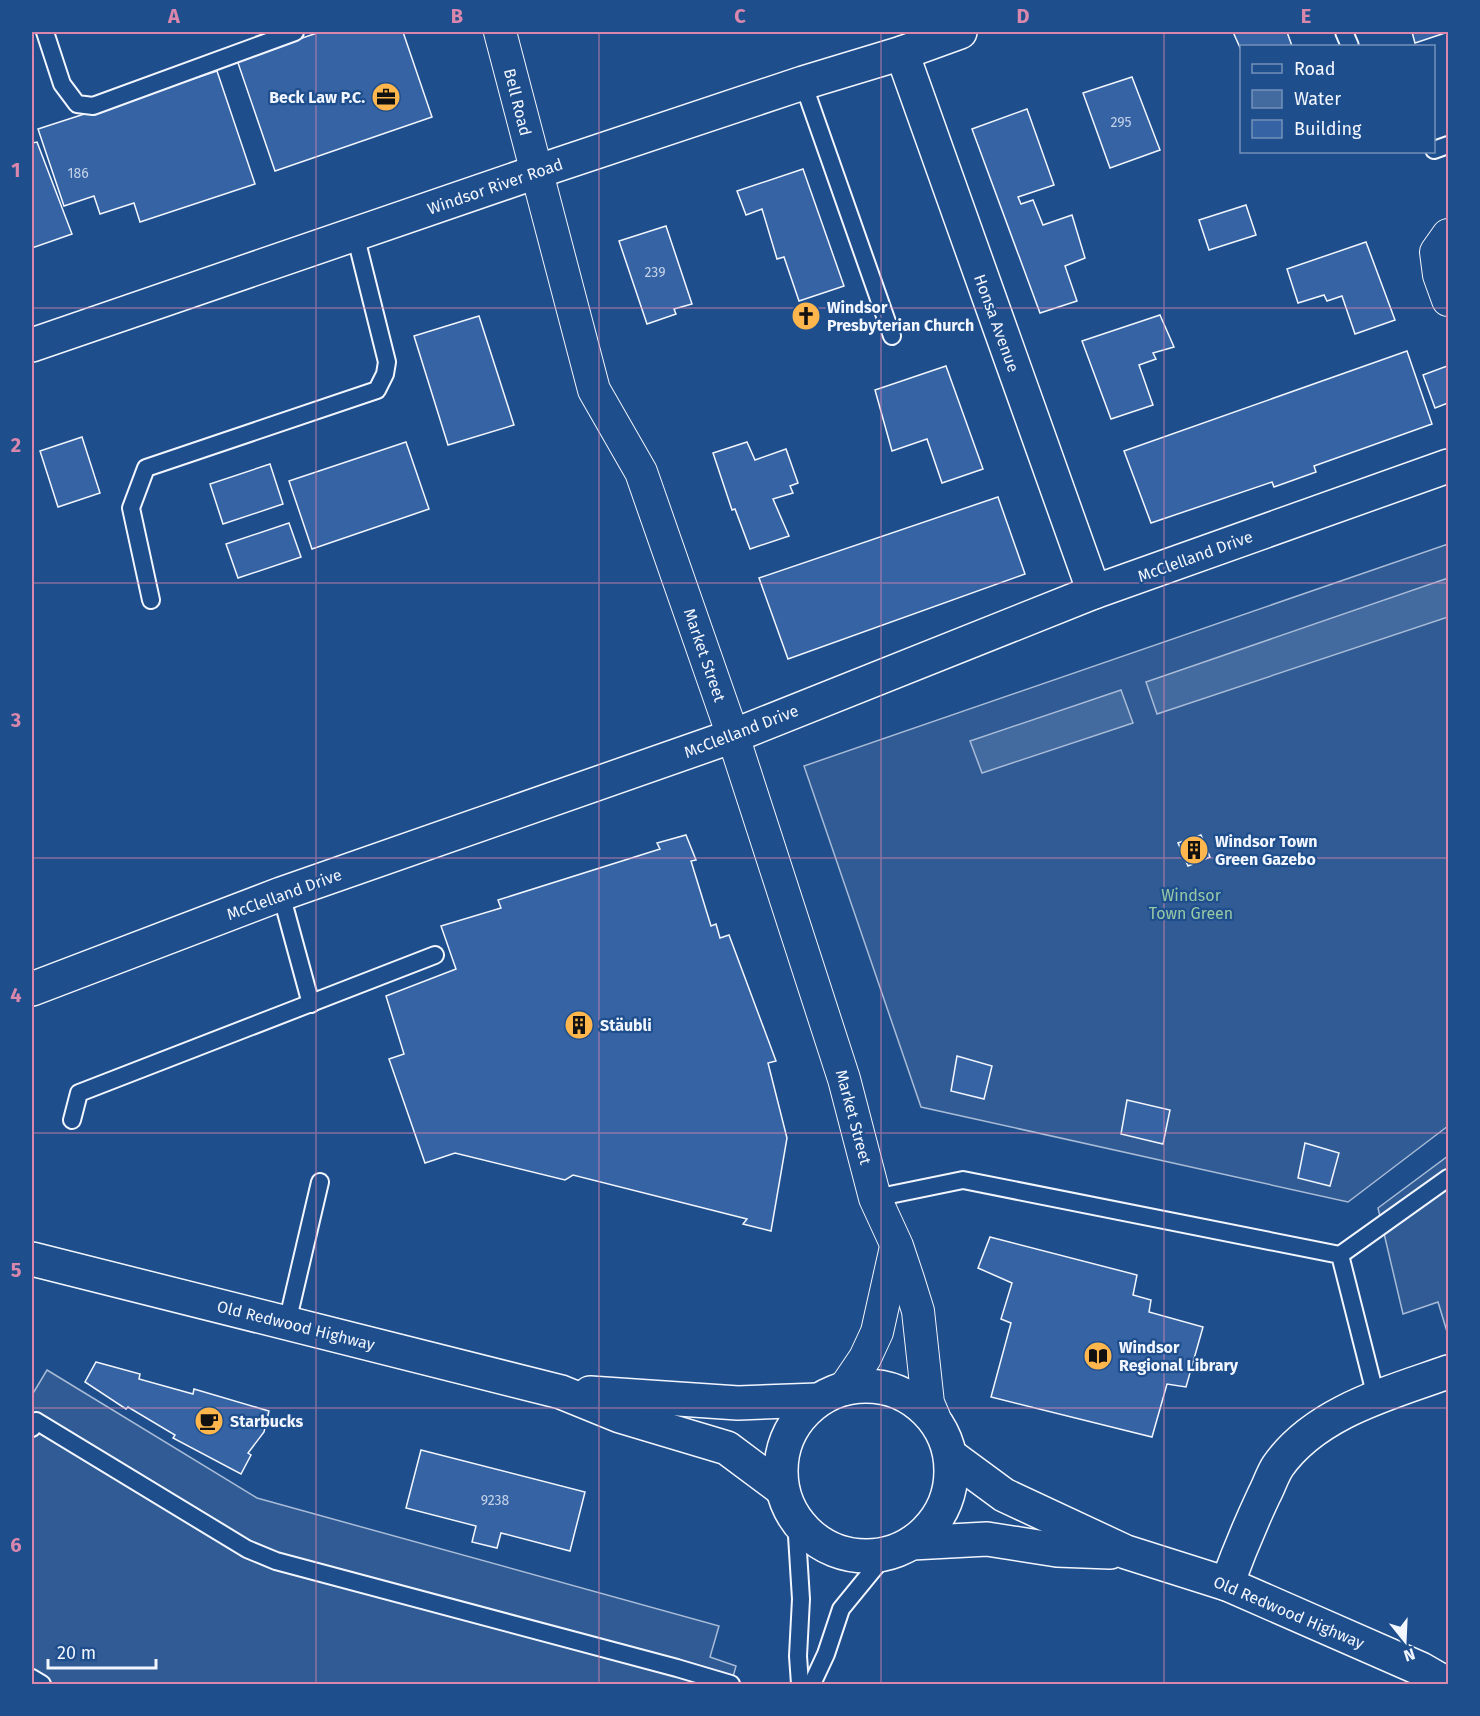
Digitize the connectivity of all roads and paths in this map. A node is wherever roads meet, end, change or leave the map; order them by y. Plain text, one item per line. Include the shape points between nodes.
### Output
1 (45, 32) edge
2 (295, 32) edge
3 (500, 32) edge
4 (960, 32) edge
5 (902, 53) junction
6 (803, 82) junction
7 (536, 172) junction
8 (355, 234) junction
9 (1449, 235) edge
10 (1449, 300) edge
11 (892, 336) dead end
12 (32, 345) edge
13 (1449, 466) edge
14 (1094, 592) junction
15 (152, 600) dead end
16 (733, 736) junction
17 (281, 894) junction
18 (435, 955) dead end
19 (32, 989) edge
20 (311, 1004) junction
21 (72, 1120) dead end
22 (1449, 1178) edge
23 (320, 1182) dead end
24 (875, 1198) junction
25 (897, 1246) junction
26 (1341, 1255) junction
27 (32, 1259) edge
28 (287, 1323) junction
29 (1449, 1372) edge
30 (561, 1392) junction
31 (831, 1395) junction
32 (1376, 1397) junction
33 (934, 1417) junction
34 (32, 1428) edge
35 (951, 1456) junction
36 (782, 1489) junction
37 (796, 1520) junction
38 (899, 1549) junction
39 (1126, 1552) junction
40 (1227, 1584) junction
41 (32, 1678) edge
42 (42, 1684) edge
43 (731, 1684) edge
44 (800, 1684) edge
45 (812, 1684) edge
46 (1447, 1684) edge

1 - 2 lane via 62,84 77,104 93,106
3 - 7 street, Bell Road
4 - 5 main road, Windsor River Road
5 - 6 main road, Windsor River Road
5 - 14 main road, Honsa Avenue
6 - 7 main road, Windsor River Road
6 - 11 lane
7 - 8 main road, Windsor River Road
7 - 16 street, Market Street via 594,390 641,472
8 - 12 main road, Windsor River Road
8 - 15 lane via 387,362 378,390 146,468 131,508
9 - 10 street via 1436,252
13 - 14 main road, McClelland Drive
14 - 16 main road, McClelland Drive
16 - 17 main road, McClelland Drive
16 - 24 street, Market Street via 844,1079
17 - 19 main road, McClelland Drive
17 - 20 lane
18 - 20 lane
20 - 21 lane via 79,1094
22 - 26 lane
23 - 28 lane
24 - 25 street, Market Street
24 - 26 lane via 963,1180
25 - 31 street via 877,1332 865,1358
25 - 33 street, Market Street via 918,1311 926,1390
26 - 32 lane
27 - 28 main road, Old Redwood Highway
28 - 30 main road, Old Redwood Highway
29 - 32 main road
30 - 31 main road, Old Redwood Highway via 738,1403
30 - 36 main road, Old Redwood Highway via 620,1416 727,1448
31 - 33 main road via 868,1385 893,1390
31 - 36 main road via 799,1418 786,1439
32 - 40 main road via 1327,1422 1296,1446 1278,1467 1245,1535
33 - 35 main road
34 - 43 lane via 36,1421 247,1549 276,1562
35 - 38 main road via 952,1482 945,1506 932,1527
35 - 39 main road, Old Redwood Highway via 1004,1495
36 - 37 main road
37 - 38 main road via 813,1538 835,1551 860,1556
37 - 44 lane via 801,1599
38 - 39 main road, Old Redwood Highway via 987,1539 1057,1550
38 - 45 lane via 841,1609
39 - 40 main road, Old Redwood Highway
40 - 46 main road, Old Redwood Highway
41 - 42 lane

